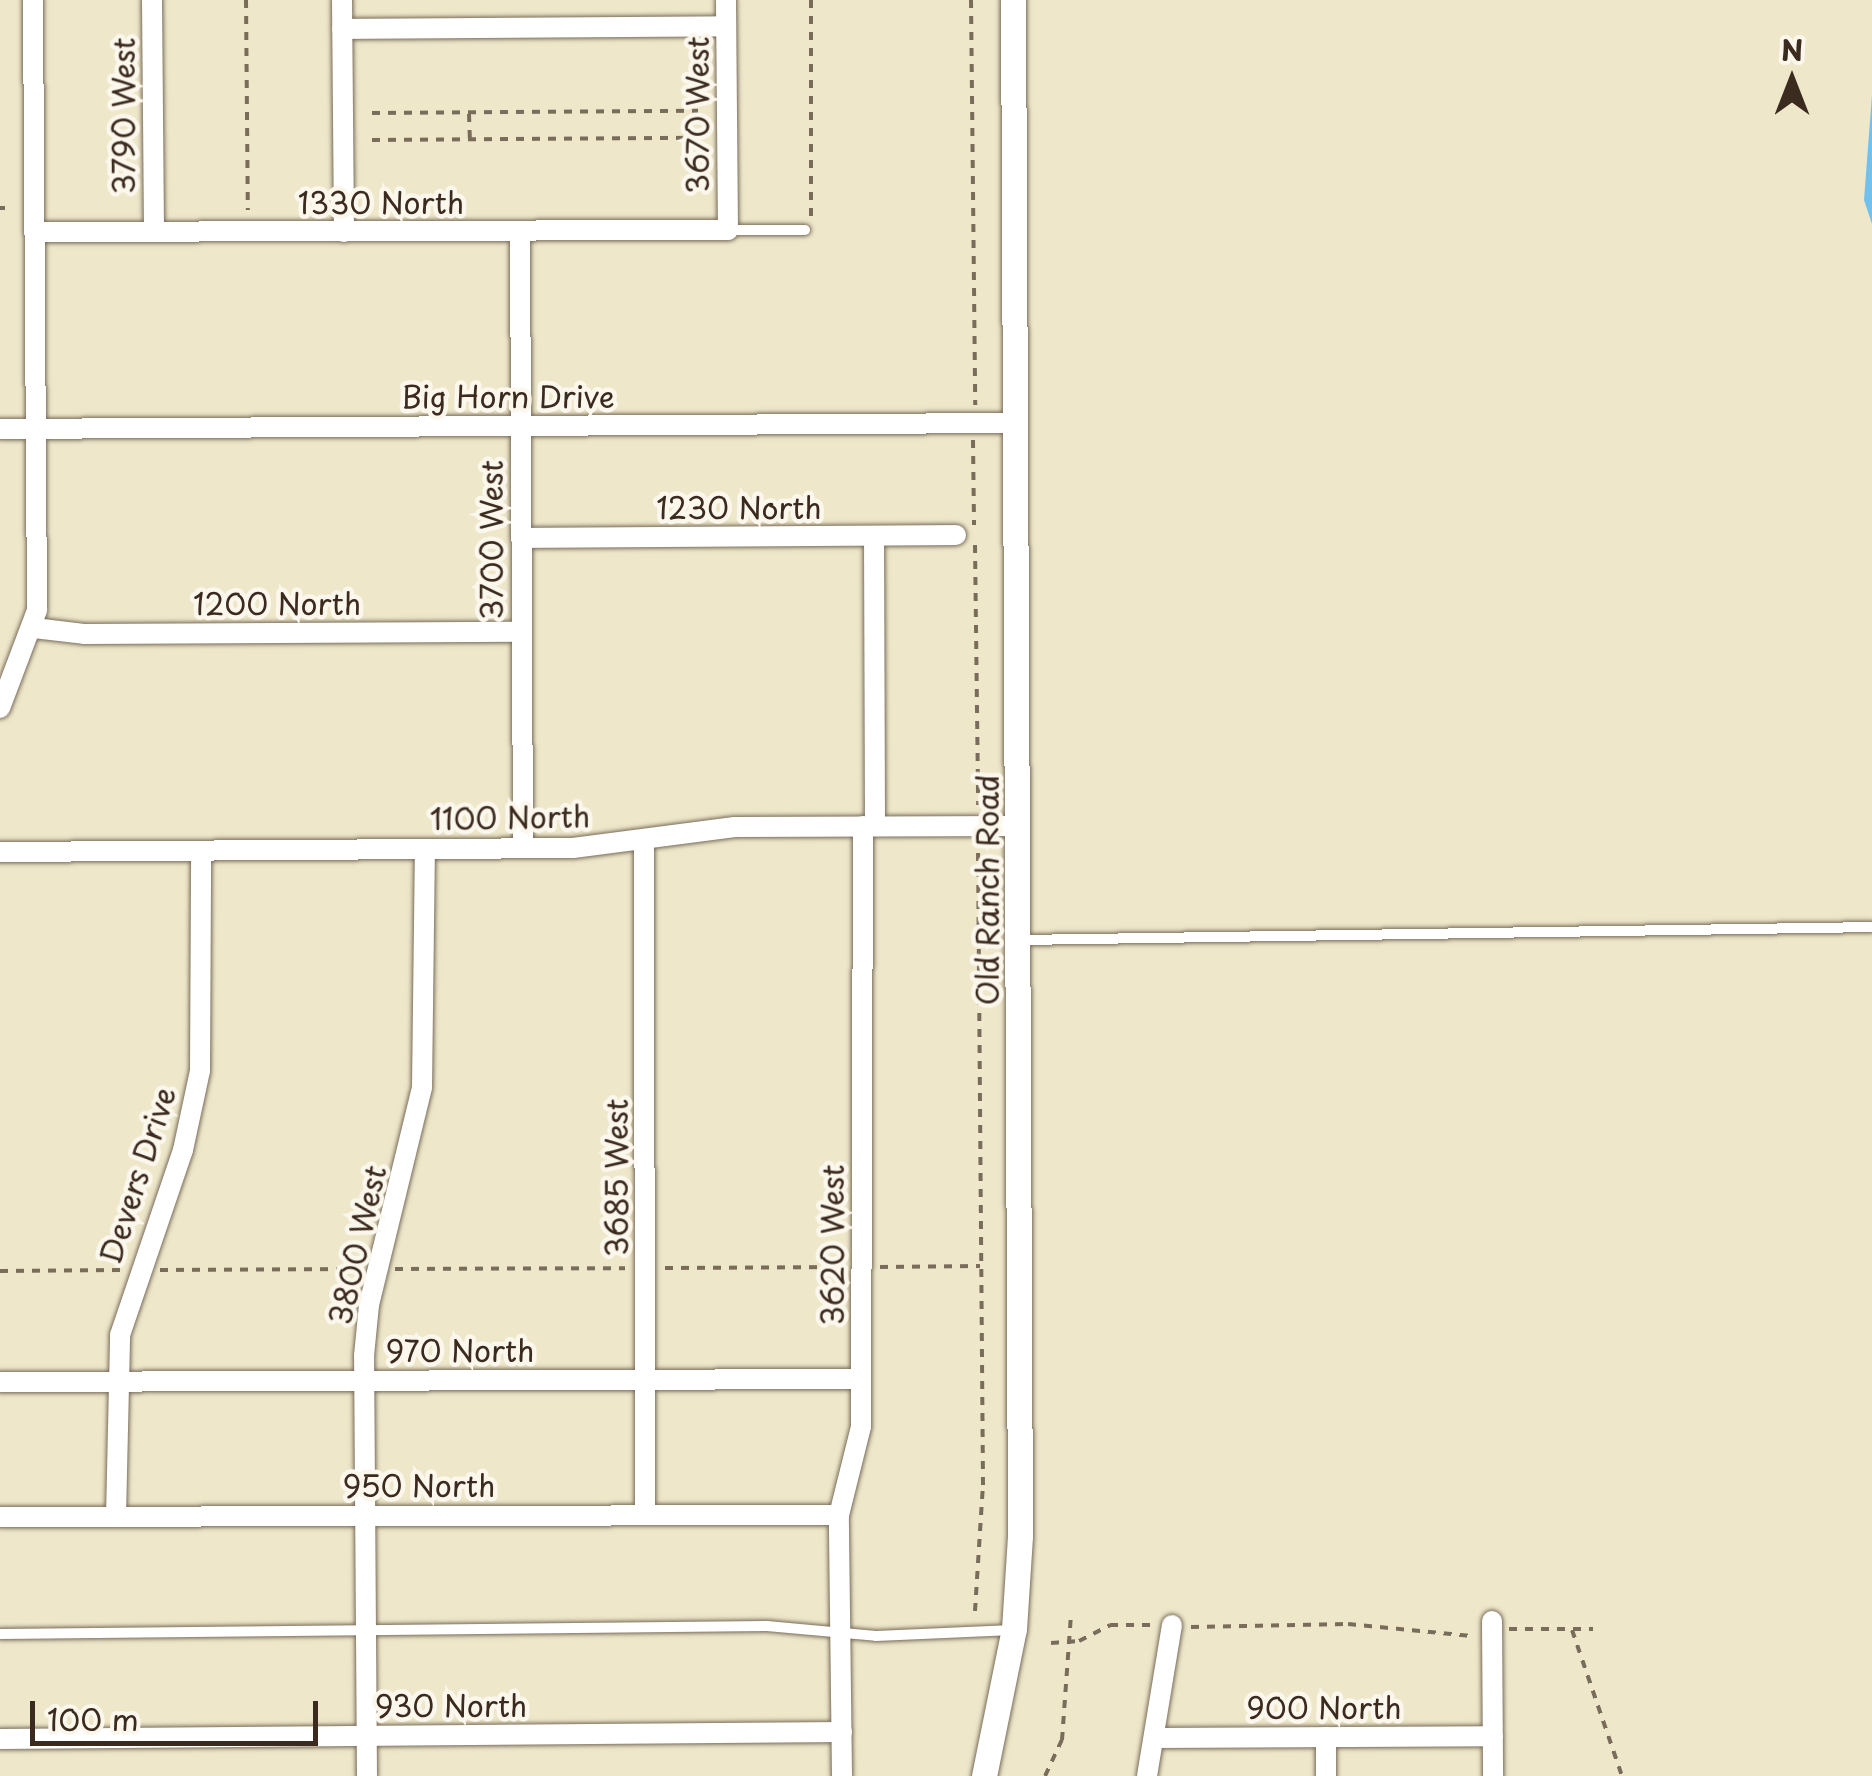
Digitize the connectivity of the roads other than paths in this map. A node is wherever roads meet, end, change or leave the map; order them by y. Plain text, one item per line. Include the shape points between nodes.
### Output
1 (32, 0) edge
2 (152, 0) edge
3 (342, 0) edge
4 (726, 0) edge
5 (1012, 0) edge
6 (726, 26) junction
7 (342, 29) junction
8 (728, 230) junction
9 (808, 230) road end
10 (520, 231) junction
11 (34, 232) junction
12 (154, 232) junction
13 (344, 232) junction
14 (1016, 423) junction
15 (521, 426) junction
16 (0, 429) edge
17 (36, 429) junction
18 (956, 535) dead end
19 (874, 536) junction
20 (522, 538) junction
21 (34, 628) junction
22 (522, 632) junction
23 (0, 708) edge
24 (869, 826) junction
25 (1020, 826) junction
26 (644, 843) junction
27 (523, 848) junction
28 (425, 849) junction
29 (200, 851) junction
30 (0, 852) edge
31 (1872, 927) edge
32 (1020, 940) junction
33 (648, 1378) junction
34 (861, 1379) junction
35 (364, 1380) junction
36 (0, 1382) edge
37 (116, 1382) junction
38 (645, 1514) junction
39 (838, 1515) junction
40 (366, 1516) junction
41 (0, 1517) edge
42 (116, 1517) junction
43 (1500, 1625) road end
44 (1172, 1626) road end
45 (1014, 1630) junction
46 (366, 1631) junction
47 (838, 1633) junction
48 (0, 1634) edge
49 (842, 1732) junction
50 (367, 1736) junction
51 (1493, 1736) junction
52 (1326, 1737) junction
53 (1155, 1738) junction
54 (0, 1739) edge
55 (367, 1776) edge
56 (842, 1776) edge
57 (984, 1776) edge
58 (1146, 1776) edge
59 (1326, 1776) edge
60 (1493, 1776) edge

1 - 11 street
2 - 12 street, 3790 West
3 - 7 street
4 - 6 street, 3670 West
5 - 14 street, Old Ranch Road
6 - 7 street
6 - 8 street, 3670 West
7 - 13 street
8 - 9 lane
8 - 10 street, 1330 North
10 - 13 street, 1330 North
10 - 15 street, 3700 West
11 - 12 street, 1330 North
11 - 17 street
12 - 13 street, 1330 North
14 - 15 street, Big Horn Drive
14 - 25 street, Old Ranch Road
15 - 17 street, Big Horn Drive
15 - 20 street, 3700 West
16 - 17 street, Big Horn Drive
17 - 21 street
18 - 19 street, 1230 North
19 - 20 street, 1230 North
19 - 24 street, 3620 West
20 - 22 street, 3700 West
21 - 22 street, 1200 North via 84,634
21 - 23 street
22 - 27 street, 3700 West
24 - 25 street, 1100 North
24 - 26 street, 1100 North via 735,826
24 - 34 street, 3620 West
25 - 32 street, Old Ranch Road
26 - 27 street, 1100 North
26 - 33 street, 3685 West
27 - 28 street, 1100 North
28 - 29 street, 1100 North
28 - 35 street, 3800 West via 422,1088 369,1305
29 - 30 street, 1100 North
29 - 37 street, Devers Drive via 202,1044 196,1098 126,1305
31 - 32 lane
32 - 45 street, Old Ranch Road
33 - 34 street, 970 North
33 - 35 street, 970 North
33 - 38 street, 3685 West
34 - 39 street, 3620 West via 862,1427
35 - 37 street, 970 North
35 - 40 street, 3800 West
36 - 37 street, 970 North
37 - 42 street, Devers Drive
38 - 39 street, 950 North
38 - 40 street, 950 North
39 - 47 street, 3620 West
40 - 42 street, 950 North
40 - 46 street, 3800 West
41 - 42 street, 950 North
43 - 51 street
44 - 53 street
45 - 47 lane
45 - 57 street, Old Ranch Road
46 - 47 lane via 767,1626
46 - 48 lane
46 - 50 street, 3800 West
47 - 49 street, 3620 West
49 - 50 street, 930 North
49 - 56 street, 3620 West
50 - 54 street, 930 North
50 - 55 street, 3800 West
51 - 52 street, 900 North
51 - 60 street
52 - 53 street, 900 North
52 - 59 street
53 - 58 street

